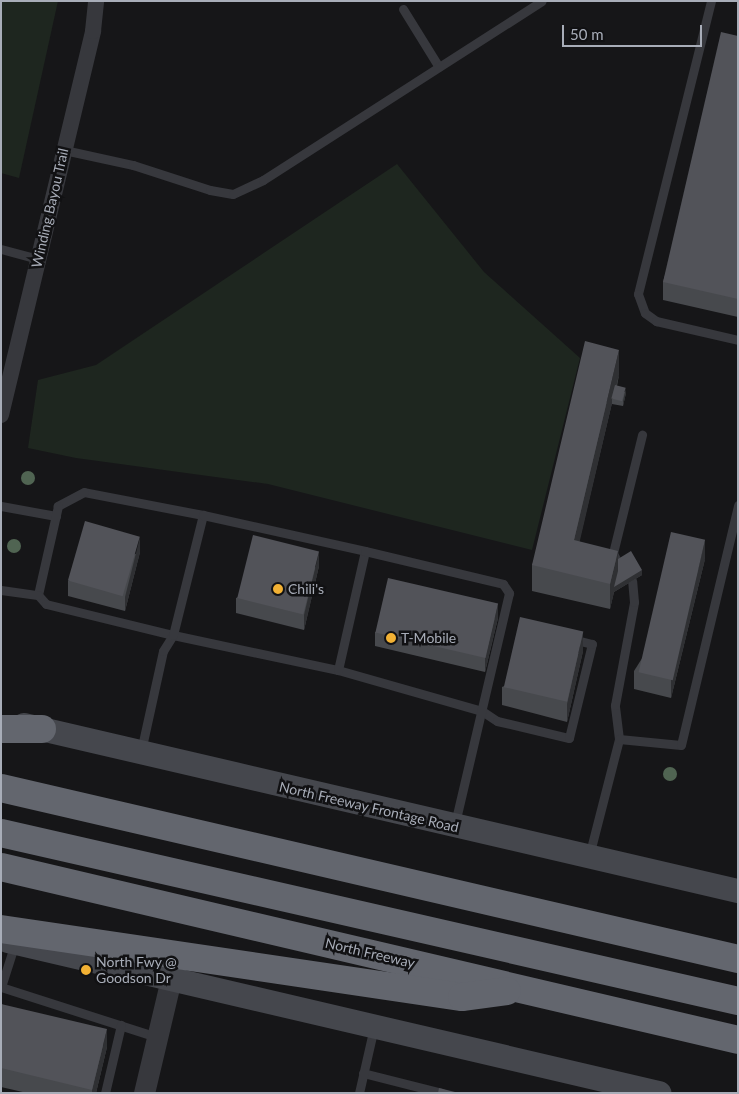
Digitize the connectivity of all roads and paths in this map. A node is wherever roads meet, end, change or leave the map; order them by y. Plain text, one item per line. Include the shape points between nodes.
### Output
1 (96, 1) edge
2 (542, 1) edge
3 (711, 1) edge
4 (403, 9) dead end
5 (439, 67) junction
6 (64, 150) junction
7 (1, 249) edge
8 (38, 259) junction
9 (738, 340) edge
10 (1, 415) edge
11 (642, 435) dead end
12 (1, 506) edge
13 (738, 506) edge
14 (203, 515) junction
15 (56, 516) junction
16 (365, 550) junction
17 (619, 563) edge
18 (632, 581) edge
19 (1, 590) edge
20 (38, 595) junction
21 (173, 635) junction
22 (564, 637) edge
23 (338, 670) junction
24 (482, 710) junction
25 (1, 719) edge
26 (1, 728) edge
27 (42, 729) junction
28 (619, 739) junction
29 (140, 753) junction
30 (1, 788) edge
31 (455, 827) junction
32 (1, 833) edge
33 (588, 859) junction
34 (1, 867) edge
35 (738, 891) edge
36 (6, 937) edge
37 (738, 959) edge
38 (171, 979) junction
39 (1, 987) edge
40 (522, 988) junction
41 (738, 1001) edge
42 (121, 1025) junction
43 (374, 1027) junction
44 (157, 1038) junction
45 (738, 1040) edge
46 (363, 1073) junction
47 (614, 1088) edge
48 (148, 1092) edge
49 (105, 1093) edge
50 (359, 1093) edge
51 (442, 1093) edge
52 (659, 1093) edge

1 - 6 street, Winding Bayou Trail via 93,32
2 - 5 lane
3 - 9 lane via 638,294 642,307 656,321
4 - 5 lane
5 - 6 lane via 263,180 233,194 210,190 133,165
6 - 8 street, Winding Bayou Trail
7 - 8 lane
8 - 10 street, Winding Bayou Trail
11 - 17 lane via 613,554
12 - 15 lane
13 - 28 lane via 681,745
14 - 15 lane via 84,492 58,506
14 - 16 lane
14 - 21 lane
15 - 20 lane
16 - 23 lane
16 - 24 lane via 503,584 509,594
18 - 28 lane via 634,602 615,705
19 - 20 lane
20 - 21 lane via 46,604
21 - 23 lane
21 - 29 lane via 163,651
22 - 24 lane via 592,644 570,738 497,721
23 - 24 lane
24 - 31 lane
25 - 27 main road, North Freeway Frontage Road
26 - 27 highway
27 - 29 main road, North Freeway Frontage Road
28 - 33 lane
29 - 31 main road, North Freeway Frontage Road
30 - 37 highway
31 - 33 main road, North Freeway Frontage Road
32 - 41 highway
33 - 35 main road, North Freeway Frontage Road
34 - 40 highway, North Freeway
36 - 38 main road
36 - 39 lane
36 - 40 highway via 462,997
38 - 43 main road
38 - 44 street
39 - 42 lane
40 - 45 highway, North Freeway
42 - 44 lane
42 - 49 lane
43 - 46 lane
43 - 47 main road
44 - 48 street
46 - 50 lane
46 - 51 lane
47 - 52 main road

